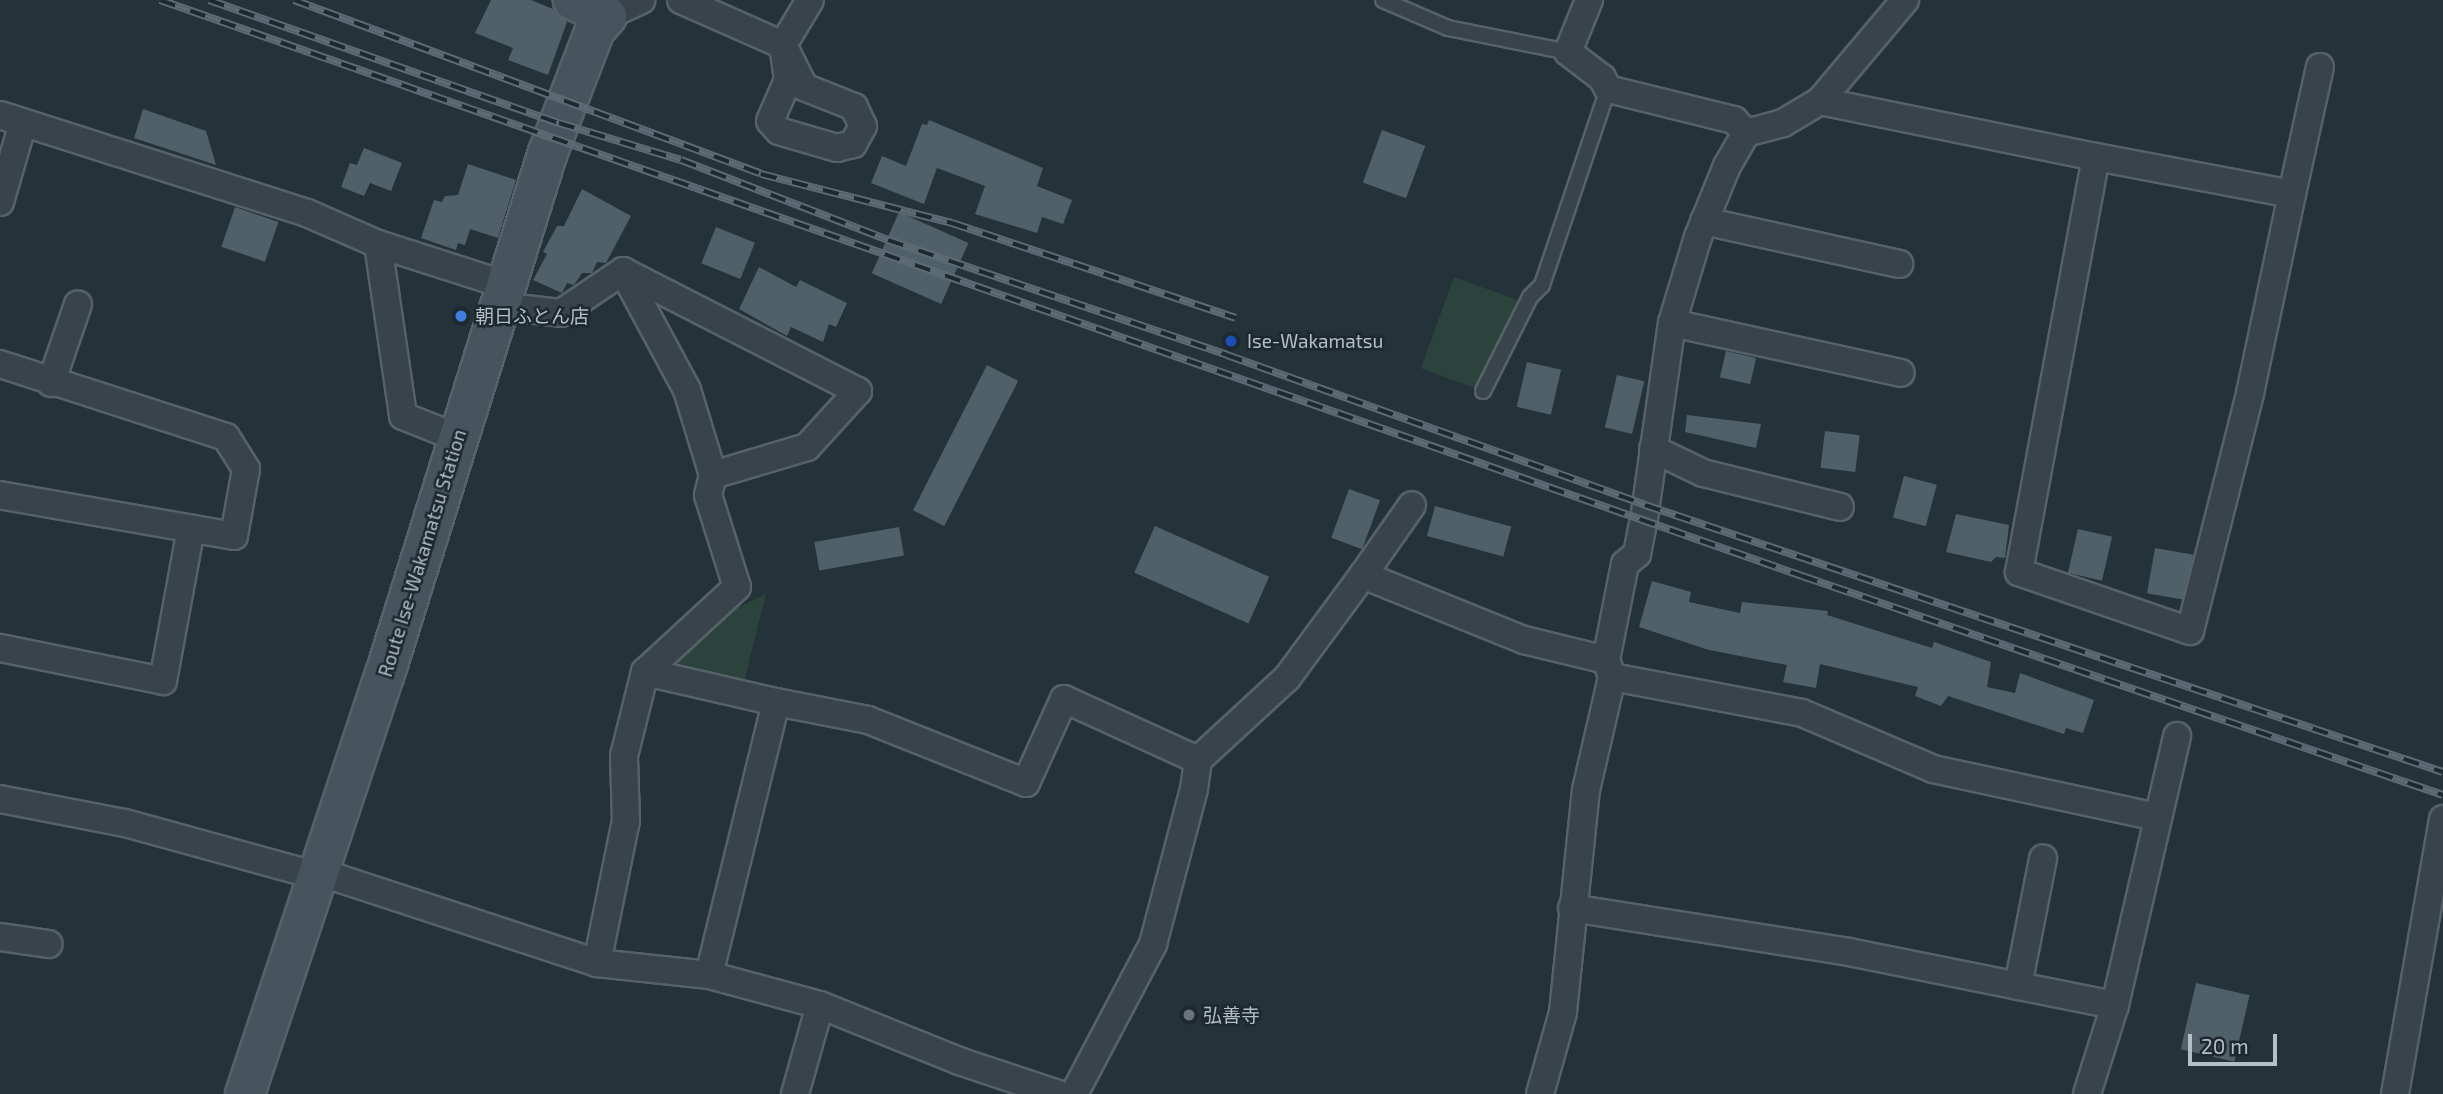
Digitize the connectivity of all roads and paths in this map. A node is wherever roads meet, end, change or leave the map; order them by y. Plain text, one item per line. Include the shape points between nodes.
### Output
1 (572, 0) edge
2 (642, 0) edge
3 (681, 0) edge
4 (810, 0) edge
5 (1383, 0) edge
6 (1589, 0) edge
7 (1905, 0) edge
8 (607, 16) junction
9 (1568, 52) junction
10 (2320, 67) dead end
11 (1608, 89) junction
12 (1820, 102) junction
13 (11, 119) edge
14 (1746, 133) junction
15 (2095, 157) junction
16 (2292, 194) junction
17 (0, 202) edge
18 (1704, 221) junction
19 (378, 244) junction
20 (1899, 264) dead end
21 (623, 271) junction
22 (502, 295) junction
23 (78, 304) dead end
24 (1672, 323) junction
25 (0, 364) edge
26 (1900, 373) dead end
27 (51, 383) junction
28 (1483, 391) dead end
29 (458, 438) junction
30 (1653, 449) junction
31 (713, 475) junction
32 (0, 495) edge
33 (1412, 505) dead end
34 (1840, 507) dead end
35 (191, 529) junction
36 (1363, 575) junction
37 (0, 648) edge
38 (1609, 668) junction
39 (645, 672) junction
40 (776, 702) junction
41 (2177, 736) dead end
42 (1198, 760) junction
43 (0, 799) edge
44 (2157, 817) junction
45 (2443, 819) edge
46 (2043, 858) dead end
47 (318, 874) junction
48 (1572, 908) junction
49 (0, 937) edge
50 (48, 944) dead end
51 (597, 963) junction
52 (709, 975) junction
53 (2018, 986) junction
54 (820, 1005) junction
55 (2115, 1005) junction
56 (245, 1094) edge
57 (795, 1094) edge
58 (1058, 1094) edge
59 (1074, 1094) edge
60 (1540, 1094) edge
61 (2087, 1094) edge
62 (2395, 1094) edge

1 - 8 main road
2 - 8 street
3 - 4 street via 783,45
5 - 9 lane via 1448,29
6 - 9 street
7 - 12 street
8 - 22 main road, Route Ise-Wakamatsu Station via 595,30 573,82
9 - 11 street via 1602,78
10 - 16 street
11 - 14 street via 1734,120
11 - 28 lane via 1542,285 1530,297
12 - 14 street via 1783,123
12 - 15 street
13 - 17 street
13 - 19 street via 307,213
14 - 18 street
15 - 16 street
15 - 16 street via 2019,572 2190,631 2250,394
18 - 20 street
18 - 24 street
19 - 22 street
19 - 29 street via 403,416
21 - 22 street via 561,313
21 - 31 street via 687,390
21 - 31 street via 858,391 807,447
22 - 29 main road, Route Ise-Wakamatsu Station
23 - 27 street
24 - 26 street
24 - 30 street
25 - 27 street
27 - 35 street via 226,437 246,469 234,536
29 - 47 main road, Route Ise-Wakamatsu Station
30 - 34 street via 1703,473
30 - 38 street via 1637,554 1625,564
31 - 39 street via 708,495 737,587
32 - 35 street
33 - 36 street
35 - 37 street via 163,681
36 - 38 street via 1524,640
36 - 42 street via 1287,678
38 - 44 street via 1802,713 1933,769
38 - 48 street via 1586,790
39 - 40 street
39 - 51 street via 624,756 626,821
40 - 42 street via 868,720 1026,783 1064,699
40 - 52 street
41 - 44 street
42 - 59 street via 1153,944
43 - 47 street via 125,823
44 - 55 street
45 - 62 street
46 - 53 street
47 - 51 street
47 - 56 main road, Route Ise-Wakamatsu Station
48 - 53 street via 1849,952
48 - 60 street via 1563,1012
49 - 50 street
51 - 52 street
52 - 54 street
53 - 55 street
54 - 57 street
54 - 58 street via 959,1061
55 - 61 street

